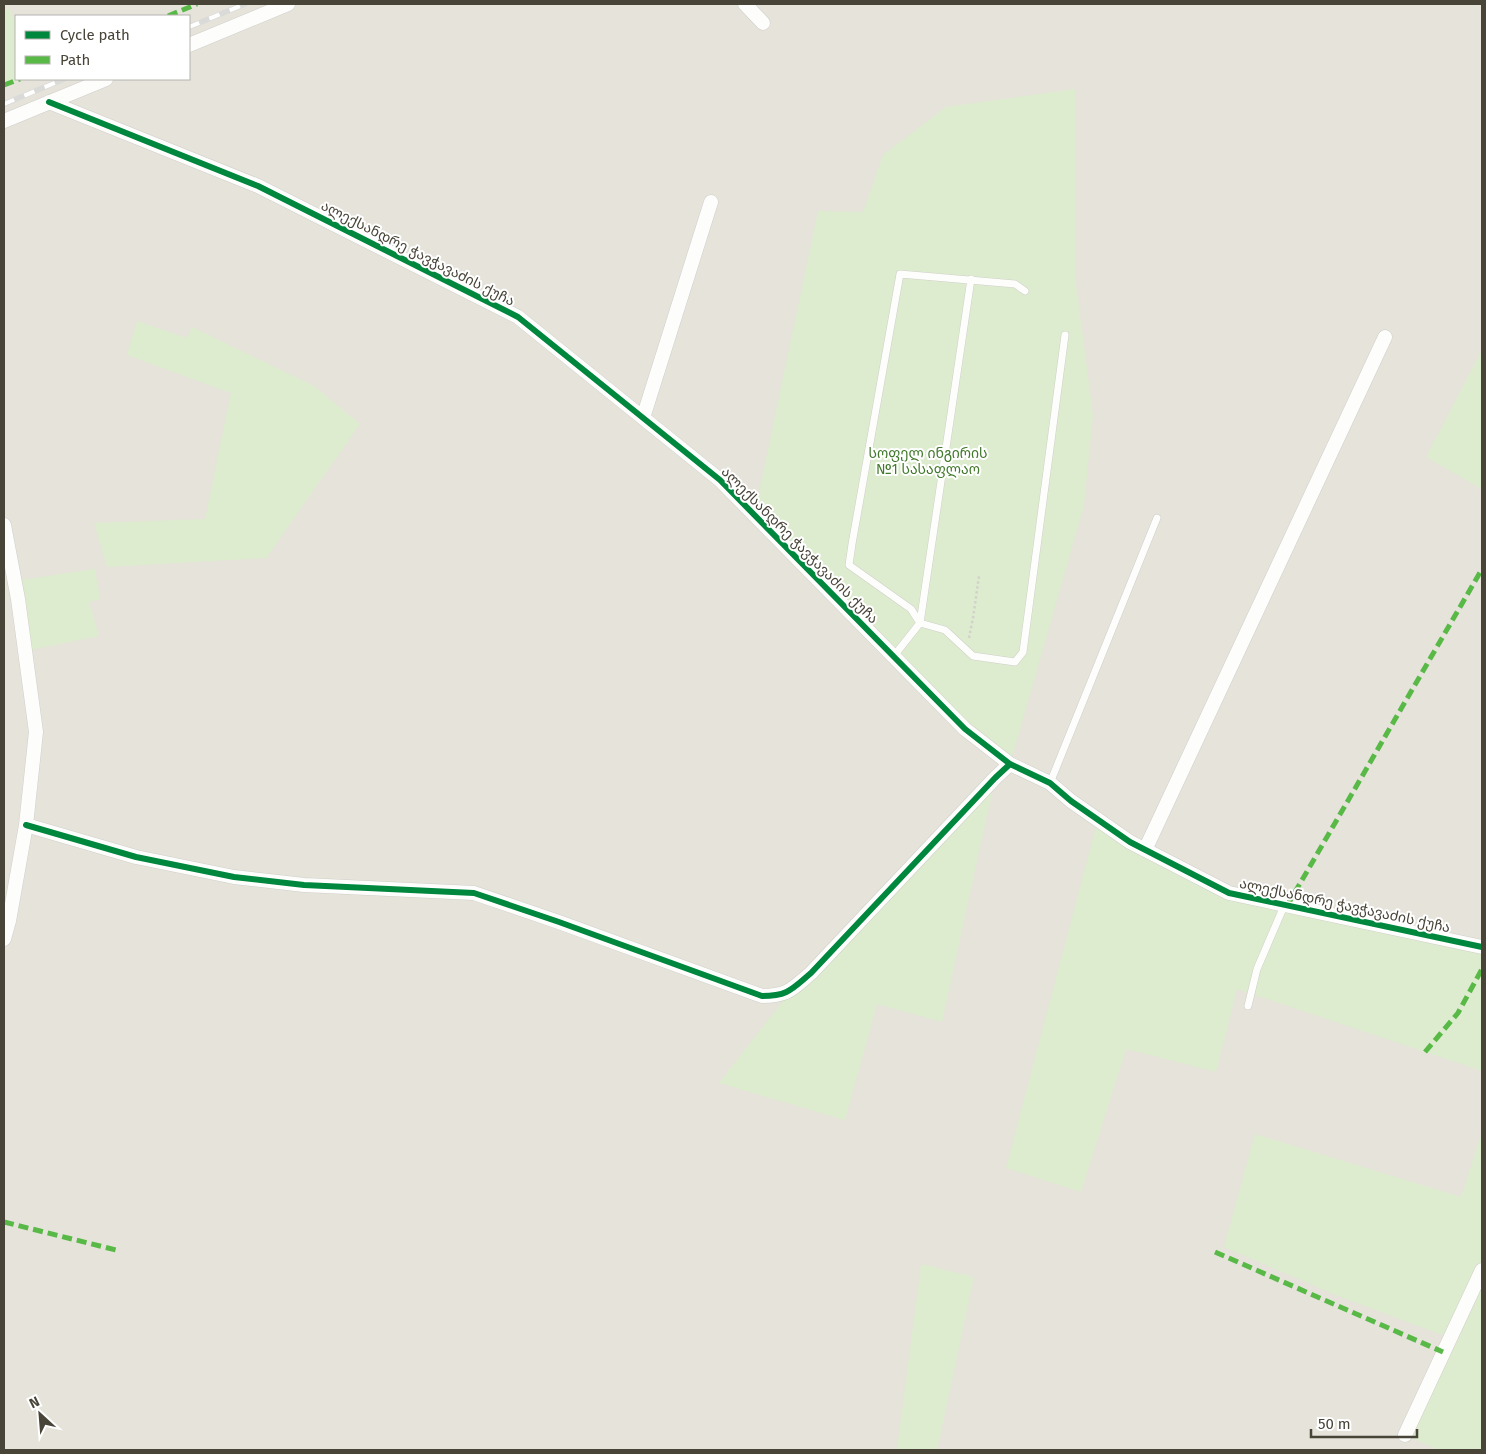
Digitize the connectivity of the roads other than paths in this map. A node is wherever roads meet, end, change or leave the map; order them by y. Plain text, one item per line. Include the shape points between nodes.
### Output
1 (288, 4) edge
2 (745, 4) edge
3 (763, 23) dead end
4 (190, 44) edge
5 (104, 80) edge
6 (49, 102) junction
7 (4, 121) edge
8 (711, 202) dead end
9 (971, 279) junction
10 (1025, 292) dead end
11 (1065, 335) dead end
12 (1385, 337) dead end
13 (643, 418) junction
14 (1157, 518) dead end
15 (4, 525) edge
16 (920, 623) junction
17 (893, 657) junction
18 (1010, 764) junction
19 (1050, 783) junction
20 (26, 825) junction
21 (1146, 850) junction
22 (1284, 906) junction
23 (4, 940) edge
24 (1482, 947) edge
25 (1248, 1006) dead end
26 (1482, 1270) edge
27 (1405, 1435) dead end

1 - 4 street
2 - 3 street
5 - 6 street
6 - 7 street
6 - 13 street, ალექსანდრე ჭავჭავაძის ქუჩა via 258,186 518,318
8 - 13 street
9 - 10 lane via 1016,284
9 - 16 lane
9 - 16 lane via 900,274 852,544 849,565 911,609
11 - 16 lane via 1023,652 1015,662 973,656 945,630
12 - 21 street
13 - 17 street, ალექსანდრე ჭავჭავაძის ქუჩა via 720,480
14 - 19 lane
15 - 20 street via 18,598 36,732
16 - 17 lane
17 - 18 street, ალექსანდრე ჭავჭავაძის ქუჩა via 965,729
18 - 19 street, ალექსანდრე ჭავჭავაძის ქუჩა
18 - 20 street via 810,973 778,996 762,996 474,893 304,885 234,877 136,857
19 - 21 street, ალექსანდრე ჭავჭავაძის ქუჩა
20 - 23 street
21 - 22 street, ალექსანდრე ჭავჭავაძის ქუჩა via 1229,893
22 - 24 street, ალექსანდრე ჭავჭავაძის ქუჩა
22 - 25 lane via 1258,969
26 - 27 street

